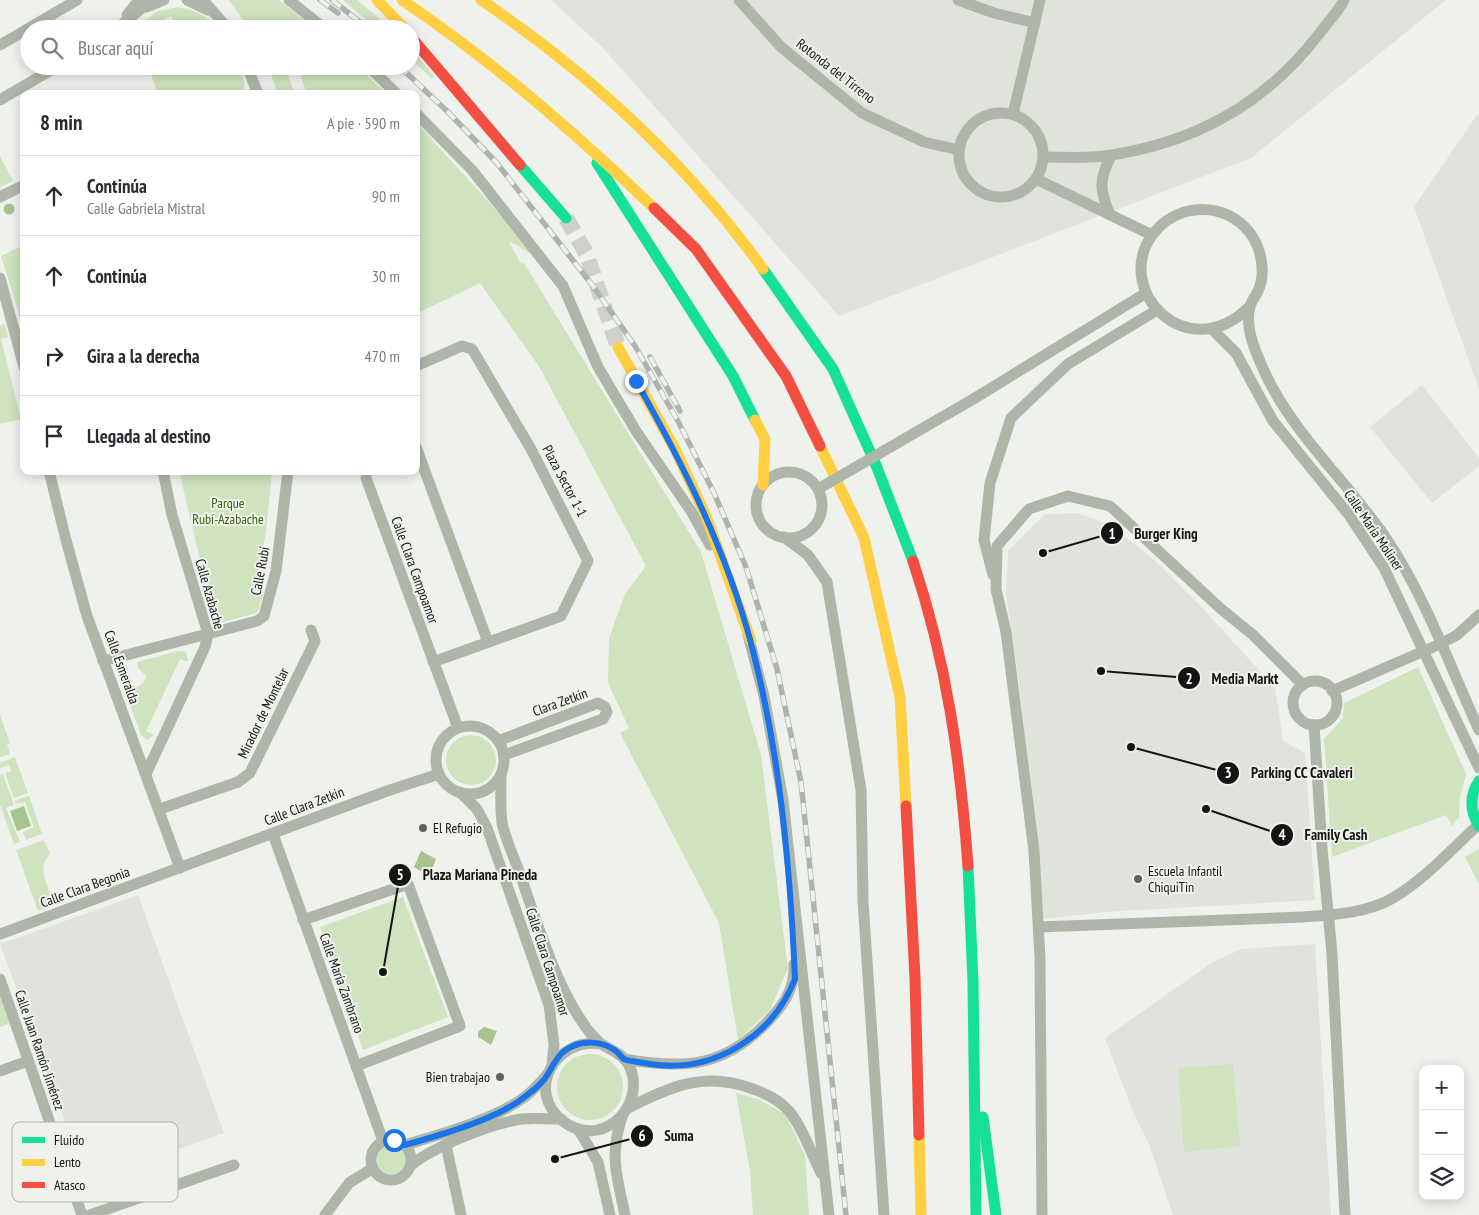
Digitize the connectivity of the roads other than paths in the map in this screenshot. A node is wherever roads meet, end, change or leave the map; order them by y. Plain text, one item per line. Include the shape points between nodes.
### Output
1 (76, 0) edge
2 (152, 0) edge
3 (164, 0) edge
4 (187, 0) edge
5 (203, 0) edge
6 (214, 0) edge
7 (289, 0) edge
8 (377, 0) edge
9 (402, 0) edge
10 (481, 0) edge
11 (498, 0) edge
12 (739, 0) edge
13 (958, 0) edge
14 (1040, 0) edge
15 (1344, 0) edge
16 (140, 5) edge
17 (215, 14) junction
18 (42, 20) edge
19 (125, 20) edge
20 (220, 20) edge
21 (223, 20) edge
22 (313, 20) edge
23 (396, 20) edge
24 (1035, 23) junction
25 (20, 33) edge
26 (0, 45) edge
27 (420, 47) edge
28 (556, 51) junction
29 (43, 75) edge
30 (251, 75) edge
31 (377, 75) edge
32 (257, 90) edge
33 (393, 90) edge
34 (0, 100) edge
35 (1013, 114) junction
36 (420, 117) edge
37 (583, 140) junction
38 (959, 150) junction
39 (1111, 156) junction
40 (1044, 157) junction
41 (1036, 179) junction
42 (20, 187) edge
43 (0, 197) edge
44 (1110, 215) junction
45 (566, 218) tunnel mouth
46 (1152, 235) junction
47 (0, 278) edge
48 (1146, 293) junction
49 (1250, 307) junction
50 (1157, 310) junction
51 (1212, 329) junction
52 (618, 347) tunnel mouth
53 (20, 352) edge
54 (420, 364) edge
55 (420, 458) edge
56 (50, 475) edge
57 (164, 475) edge
58 (288, 475) edge
59 (366, 478) dead end
60 (763, 486) junction
61 (818, 489) junction
62 (784, 537) junction
63 (996, 589) junction
64 (1479, 616) edge
65 (311, 630) dead end
66 (208, 634) junction
67 (751, 641) junction
68 (488, 642) junction
69 (1440, 644) junction
70 (1424, 649) junction
71 (103, 661) junction
72 (433, 662) junction
73 (1303, 685) junction
74 (1332, 690) junction
75 (1314, 725) junction
76 (458, 728) junction
77 (1479, 730) edge
78 (498, 741) junction
79 (504, 755) junction
80 (1479, 768) edge
81 (146, 774) junction
82 (439, 774) junction
83 (501, 774) junction
84 (1479, 781) edge
85 (460, 792) junction
86 (160, 810) junction
87 (784, 815) junction
88 (1478, 826) edge
89 (273, 834) junction
90 (180, 868) junction
91 (1328, 915) junction
92 (303, 920) junction
93 (1038, 927) junction
94 (0, 934) edge
95 (0, 980) edge
96 (972, 1030) junction
97 (601, 1044) junction
98 (624, 1059) junction
99 (28, 1061) junction
100 (356, 1066) junction
101 (550, 1070) junction
102 (0, 1071) edge
103 (625, 1112) junction
104 (561, 1119) junction
105 (49, 1122) edge
106 (578, 1129) junction
107 (383, 1141) junction
108 (405, 1145) junction
109 (446, 1145) junction
110 (234, 1165) dead end
111 (410, 1166) junction
112 (373, 1168) junction
113 (825, 1182) junction
114 (178, 1184) edge
115 (77, 1202) edge
116 (127, 1202) edge
117 (82, 1215) edge
118 (90, 1215) edge
119 (325, 1215) edge
120 (461, 1215) edge
121 (610, 1215) edge
122 (625, 1215) edge
123 (828, 1215) edge
124 (884, 1215) edge
125 (921, 1215) edge
126 (976, 1215) edge
127 (996, 1215) edge
128 (1042, 1215) edge
129 (1345, 1215) edge

1 - 18 street
2 - 16 street
3 - 16 street
4 - 17 street
5 - 17 street
6 - 21 street
7 - 22 street
8 - 23 main road
9 - 37 main road via 473,50
10 - 28 main road
11 - 28 main road
12 - 38 street, Rotonda del Tirreno via 780,47 862,113 924,142
13 - 24 street
14 - 24 street
15 - 39 street via 1298,61 1249,102 1215,123 1173,140
16 - 19 street
17 - 20 street
24 - 35 street
25 - 26 street
27 - 45 main road
28 - 96 main road via 616,104 689,181 762,266 832,367 887,487 934,625 957,747 968,858
29 - 34 street
30 - 32 street
31 - 33 street
35 - 38 street via 992,114 974,123
35 - 40 street via 1036,130
36 - 67 street via 472,170 563,286 598,367 636,431 691,510 717,557
37 - 60 main road via 733,376 765,439
37 - 125 main road via 696,249 724,288 786,376 864,538 900,697 915,978
38 - 41 street via 963,174 986,194 1005,198 1028,188
39 - 40 street
39 - 44 street via 1104,168 1101,191
40 - 41 street
41 - 44 street
42 - 43 street
44 - 46 street
46 - 48 street via 1144,254 1142,274
46 - 49 street via 1165,221 1182,212 1202,209 1238,220 1251,234 1260,252 1259,290
47 - 53 street
48 - 50 street
48 - 61 street, bridge
49 - 51 street via 1239,318
49 - 69 street, Calle María Moliner via 1249,325 1266,376 1289,414 1386,538 1405,569
50 - 51 street via 1173,323 1192,329
50 - 63 street via 1068,364 1011,418 990,484 984,540
51 - 70 street, Calle María Moliner via 1236,353 1273,421 1359,530 1384,568
52 - 67 main road via 675,449 706,516
54 - 68 street, Plaza Sector 1-1 via 462,346 472,350 531,449 587,556 587,566 561,616
55 - 68 street
56 - 71 street, Calle Esmeralda via 74,570
57 - 66 street, Calle Azabache via 172,515
58 - 66 street, Calle Rubí via 276,571 264,616 257,621
59 - 72 street, Calle Clara Campoamor
60 - 61 street via 780,473 791,472 812,480
60 - 62 street via 756,503 761,522 767,529
61 - 62 street via 822,510 816,524 804,534
62 - 124 street via 808,555 827,582 861,790 863,901
63 - 73 street via 998,546 1029,509 1068,496 1110,506 1253,635
63 - 93 street via 1006,632 1026,775
64 - 69 street via 1457,635
65 - 86 street, Mirador de Montelar via 315,641 250,773 238,782
66 - 71 street
66 - 81 street, Calle Azabache via 205,647
67 - 87 street via 772,738
68 - 72 street, Plaza Sector 1-1
69 - 70 street
69 - 77 street, Calle María Moliner
70 - 74 street
70 - 80 street, Calle María Moliner
71 - 81 street, Calle Esmeralda
72 - 76 street, Calle Clara Campoamor
73 - 74 street via 1317,682
73 - 75 street via 1297,691 1293,706 1300,720
74 - 75 street via 1336,697 1335,712 1328,720
75 - 91 street
76 - 78 street via 480,727
76 - 82 street via 441,742 436,764
78 - 79 street
78 - 79 street, Clara Zetkin via 598,703 605,707 603,719
79 - 83 street
81 - 86 street, Calle Esmeralda
82 - 85 street
82 - 89 street, Calle Clara Zetkin via 387,790
83 - 85 street via 488,788 470,794
83 - 97 street, Calle Clara Campoamor via 503,824 542,939 580,1018
84 - 88 main road via 1471,805
85 - 101 street, Calle Clara Campoamor via 477,809 487,828 549,1005 554,1045
86 - 90 street, Calle Esmeralda
87 - 98 street via 795,979 788,996 755,1036 707,1062 661,1065
87 - 113 street
88 - 91 street via 1430,871 1392,898 1367,908
89 - 90 street, Calle Clara Zetkin
89 - 92 street, Calle María Zambrano
90 - 94 street, Calle Clara Begonia
91 - 93 street
91 - 129 street
92 - 100 street, Calle María Zambrano
92 - 100 street via 408,884 460,1026
93 - 128 street
95 - 99 street, Calle Juan Ramón Jiménez
96 - 126 main road
96 - 127 main road
97 - 98 street
97 - 101 street via 592,1042 572,1046 564,1051
98 - 103 street via 634,1083 633,1096
99 - 102 street
99 - 105 street, Calle Juan Ramón Jiménez
100 - 107 street, Calle María Zambrano
101 - 104 street via 546,1086 548,1098
101 - 108 street via 527,1096 504,1109
103 - 106 street via 615,1123 597,1130
103 - 113 street via 665,1089 702,1080 725,1081 765,1093 788,1111
103 - 122 street via 616,1135 613,1159
104 - 106 street
104 - 109 street via 508,1122
106 - 121 street via 598,1162
107 - 108 street via 394,1140
107 - 112 street via 372,1153
108 - 111 street via 411,1155
109 - 111 street via 422,1156
109 - 120 street
110 - 114 street
111 - 112 street via 403,1176 392,1180 381,1177
112 - 119 street via 349,1183
113 - 123 street
115 - 117 street, Calle Juan Ramón Jiménez
116 - 118 street

